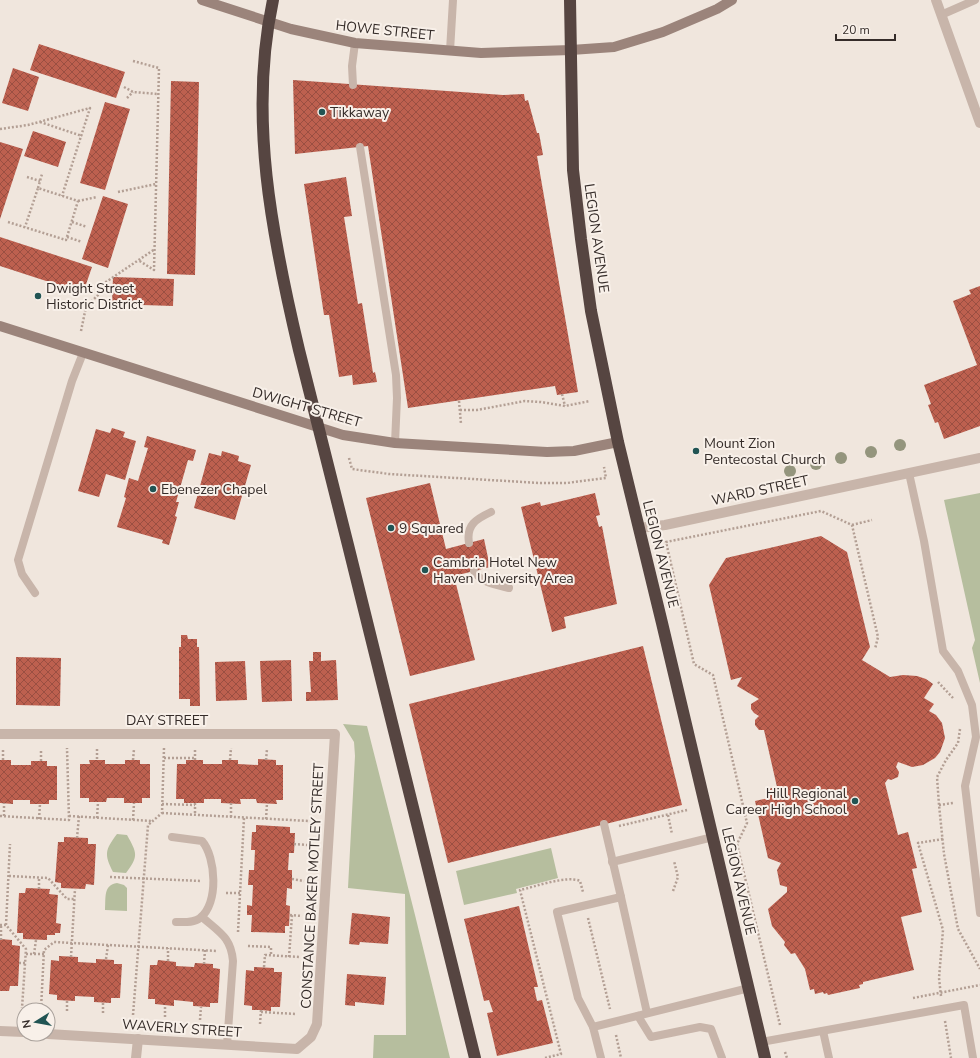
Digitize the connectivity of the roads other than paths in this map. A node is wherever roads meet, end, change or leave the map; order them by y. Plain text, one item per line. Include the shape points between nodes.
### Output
1 (202, 0) edge
2 (273, 0) edge
3 (453, 0) edge
4 (570, 0) edge
5 (732, 0) edge
6 (936, 0) edge
7 (975, 0) edge
8 (941, 15) junction
9 (268, 22) junction
10 (355, 43) junction
11 (571, 50) junction
12 (450, 51) junction
13 (352, 84) dead end
14 (980, 124) edge
15 (360, 147) dead end
16 (0, 326) edge
17 (83, 353) junction
18 (319, 427) junction
19 (618, 442) junction
20 (395, 443) junction
21 (980, 458) edge
22 (909, 473) junction
23 (491, 512) dead end
24 (639, 528) junction
25 (469, 543) dead end
26 (474, 571) dead end
27 (509, 588) dead end
28 (36, 593) dead end
29 (0, 734) edge
30 (335, 734) joint
31 (604, 827) road end
32 (713, 836) junction
33 (172, 837) dead end
34 (612, 862) junction
35 (621, 897) junction
36 (980, 913) edge
37 (202, 917) junction
38 (176, 922) dead end
39 (749, 988) junction
40 (647, 1013) junction
41 (638, 1016) junction
42 (593, 1027) junction
43 (0, 1031) edge
44 (823, 1031) junction
45 (16, 1032) edge
46 (56, 1034) edge
47 (311, 1037) joint
48 (138, 1039) junction
49 (762, 1042) junction
50 (227, 1045) junction
51 (136, 1058) edge
52 (475, 1058) edge
53 (601, 1058) edge
54 (722, 1058) edge
55 (765, 1058) edge
56 (829, 1058) edge
57 (973, 1058) edge

1 - 9 main road, HOWE STREET
2 - 9 highway
3 - 12 lane
4 - 11 highway, LEGION AVENUE
5 - 11 main road, HOWE STREET via 663,32 614,47
6 - 8 street
7 - 8 lane
8 - 14 street
9 - 10 main road, HOWE STREET via 308,34
9 - 18 highway via 263,77 263,124 268,189 283,280
10 - 12 main road, HOWE STREET
10 - 13 lane
11 - 12 main road, HOWE STREET via 481,53
11 - 19 highway, LEGION AVENUE via 572,170 591,311
15 - 20 lane via 396,375
16 - 17 main road, DWIGHT STREET
17 - 18 main road, DWIGHT STREET
17 - 28 lane via 18,560 22,574
18 - 20 main road, DWIGHT STREET via 344,435
18 - 52 highway
19 - 20 main road, DWIGHT STREET via 562,452
19 - 24 highway, LEGION AVENUE
21 - 22 street, WARD STREET
22 - 24 street, WARD STREET via 665,525
22 - 36 lane via 943,651 958,671 972,705 976,737 965,786
23 - 25 lane via 470,527
24 - 32 highway, LEGION AVENUE
26 - 27 lane via 484,580
29 - 30 street, DAY STREET
30 - 47 street, CONSTANCE BAKER MOTLEY STREET via 317,1024
31 - 34 lane
32 - 34 lane
32 - 39 highway, LEGION AVENUE
33 - 37 lane via 202,841 207,846 212,861 213,882 211,899
34 - 35 lane
35 - 40 lane
35 - 42 lane via 557,912 578,998
37 - 38 lane via 189,922
37 - 50 lane via 228,940 232,949
39 - 40 lane
39 - 49 highway, LEGION AVENUE
40 - 41 lane
41 - 42 lane
41 - 54 lane via 651,1037 700,1027 711,1029
42 - 53 lane
43 - 45 street
44 - 49 lane
44 - 56 lane
44 - 57 lane via 964,1005
46 - 48 street, WAVERLY STREET
47 - 50 street, WAVERLY STREET via 297,1049
48 - 50 street, WAVERLY STREET
48 - 51 street
49 - 55 highway, LEGION AVENUE

